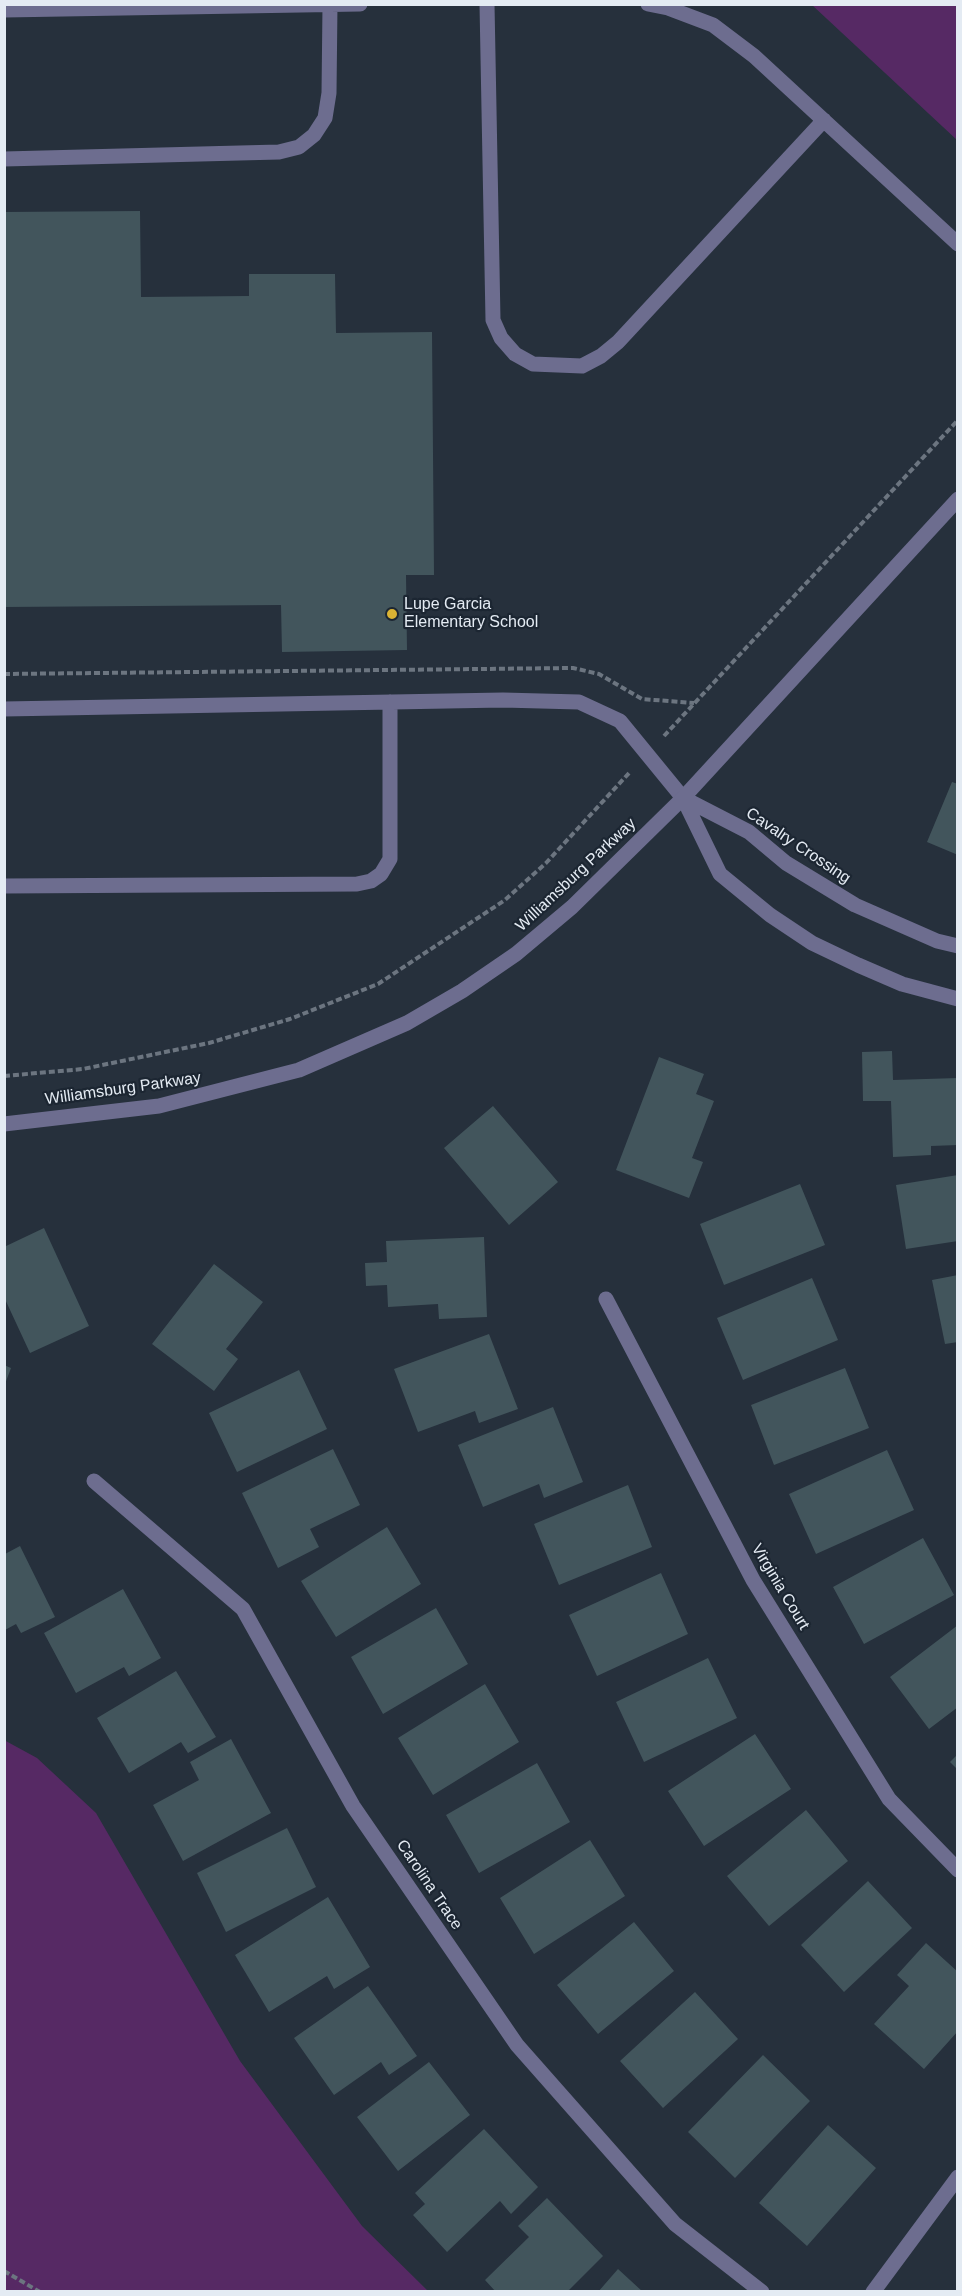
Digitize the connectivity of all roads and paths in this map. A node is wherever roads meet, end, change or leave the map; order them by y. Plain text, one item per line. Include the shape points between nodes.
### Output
1 (360, 4) edge
2 (487, 4) edge
3 (648, 4) edge
4 (330, 5) edge
5 (4, 10) edge
6 (824, 120) junction
7 (4, 159) edge
8 (957, 244) edge
9 (957, 420) edge
10 (957, 499) edge
11 (4, 674) edge
12 (390, 702) junction
13 (694, 703) junction
14 (4, 709) edge
15 (648, 753) junction
16 (683, 798) junction
17 (4, 885) edge
18 (957, 946) edge
19 (957, 999) edge
20 (4, 1076) edge
21 (4, 1124) edge
22 (606, 1299) dead end
23 (94, 1481) dead end
24 (957, 1870) edge
25 (957, 2177) edge
26 (4, 2271) edge
27 (40, 2292) edge
28 (762, 2292) edge
29 (873, 2292) edge

1 - 4 street
2 - 6 street via 494,320 501,338 515,354 533,364 582,366 618,342
3 - 6 street via 713,25 754,56
4 - 5 street
4 - 7 street via 330,93 325,118 314,135 299,147 279,152
6 - 8 street
9 - 13 path
10 - 16 street, Williamsburg Parkway
11 - 13 path via 573,668 599,674 642,699
12 - 14 street
12 - 15 street via 579,702 621,721
12 - 17 street via 390,859 371,881
13 - 15 path
15 - 16 street
15 - 20 path via 546,863 505,900 378,984 290,1019 208,1043 83,1069
16 - 18 street, Cavalry Crossing via 749,832 786,863 855,905
16 - 19 street via 720,873 770,915 812,943 858,965 902,984
16 - 21 street, Williamsburg Parkway via 572,908 516,954 406,1023 299,1071 208,1095 159,1106
22 - 24 street, Virginia Court via 759,1590 889,1799
23 - 28 street, Carolina Trace via 243,1609 353,1806 517,2045 675,2224
25 - 29 street
26 - 27 path

